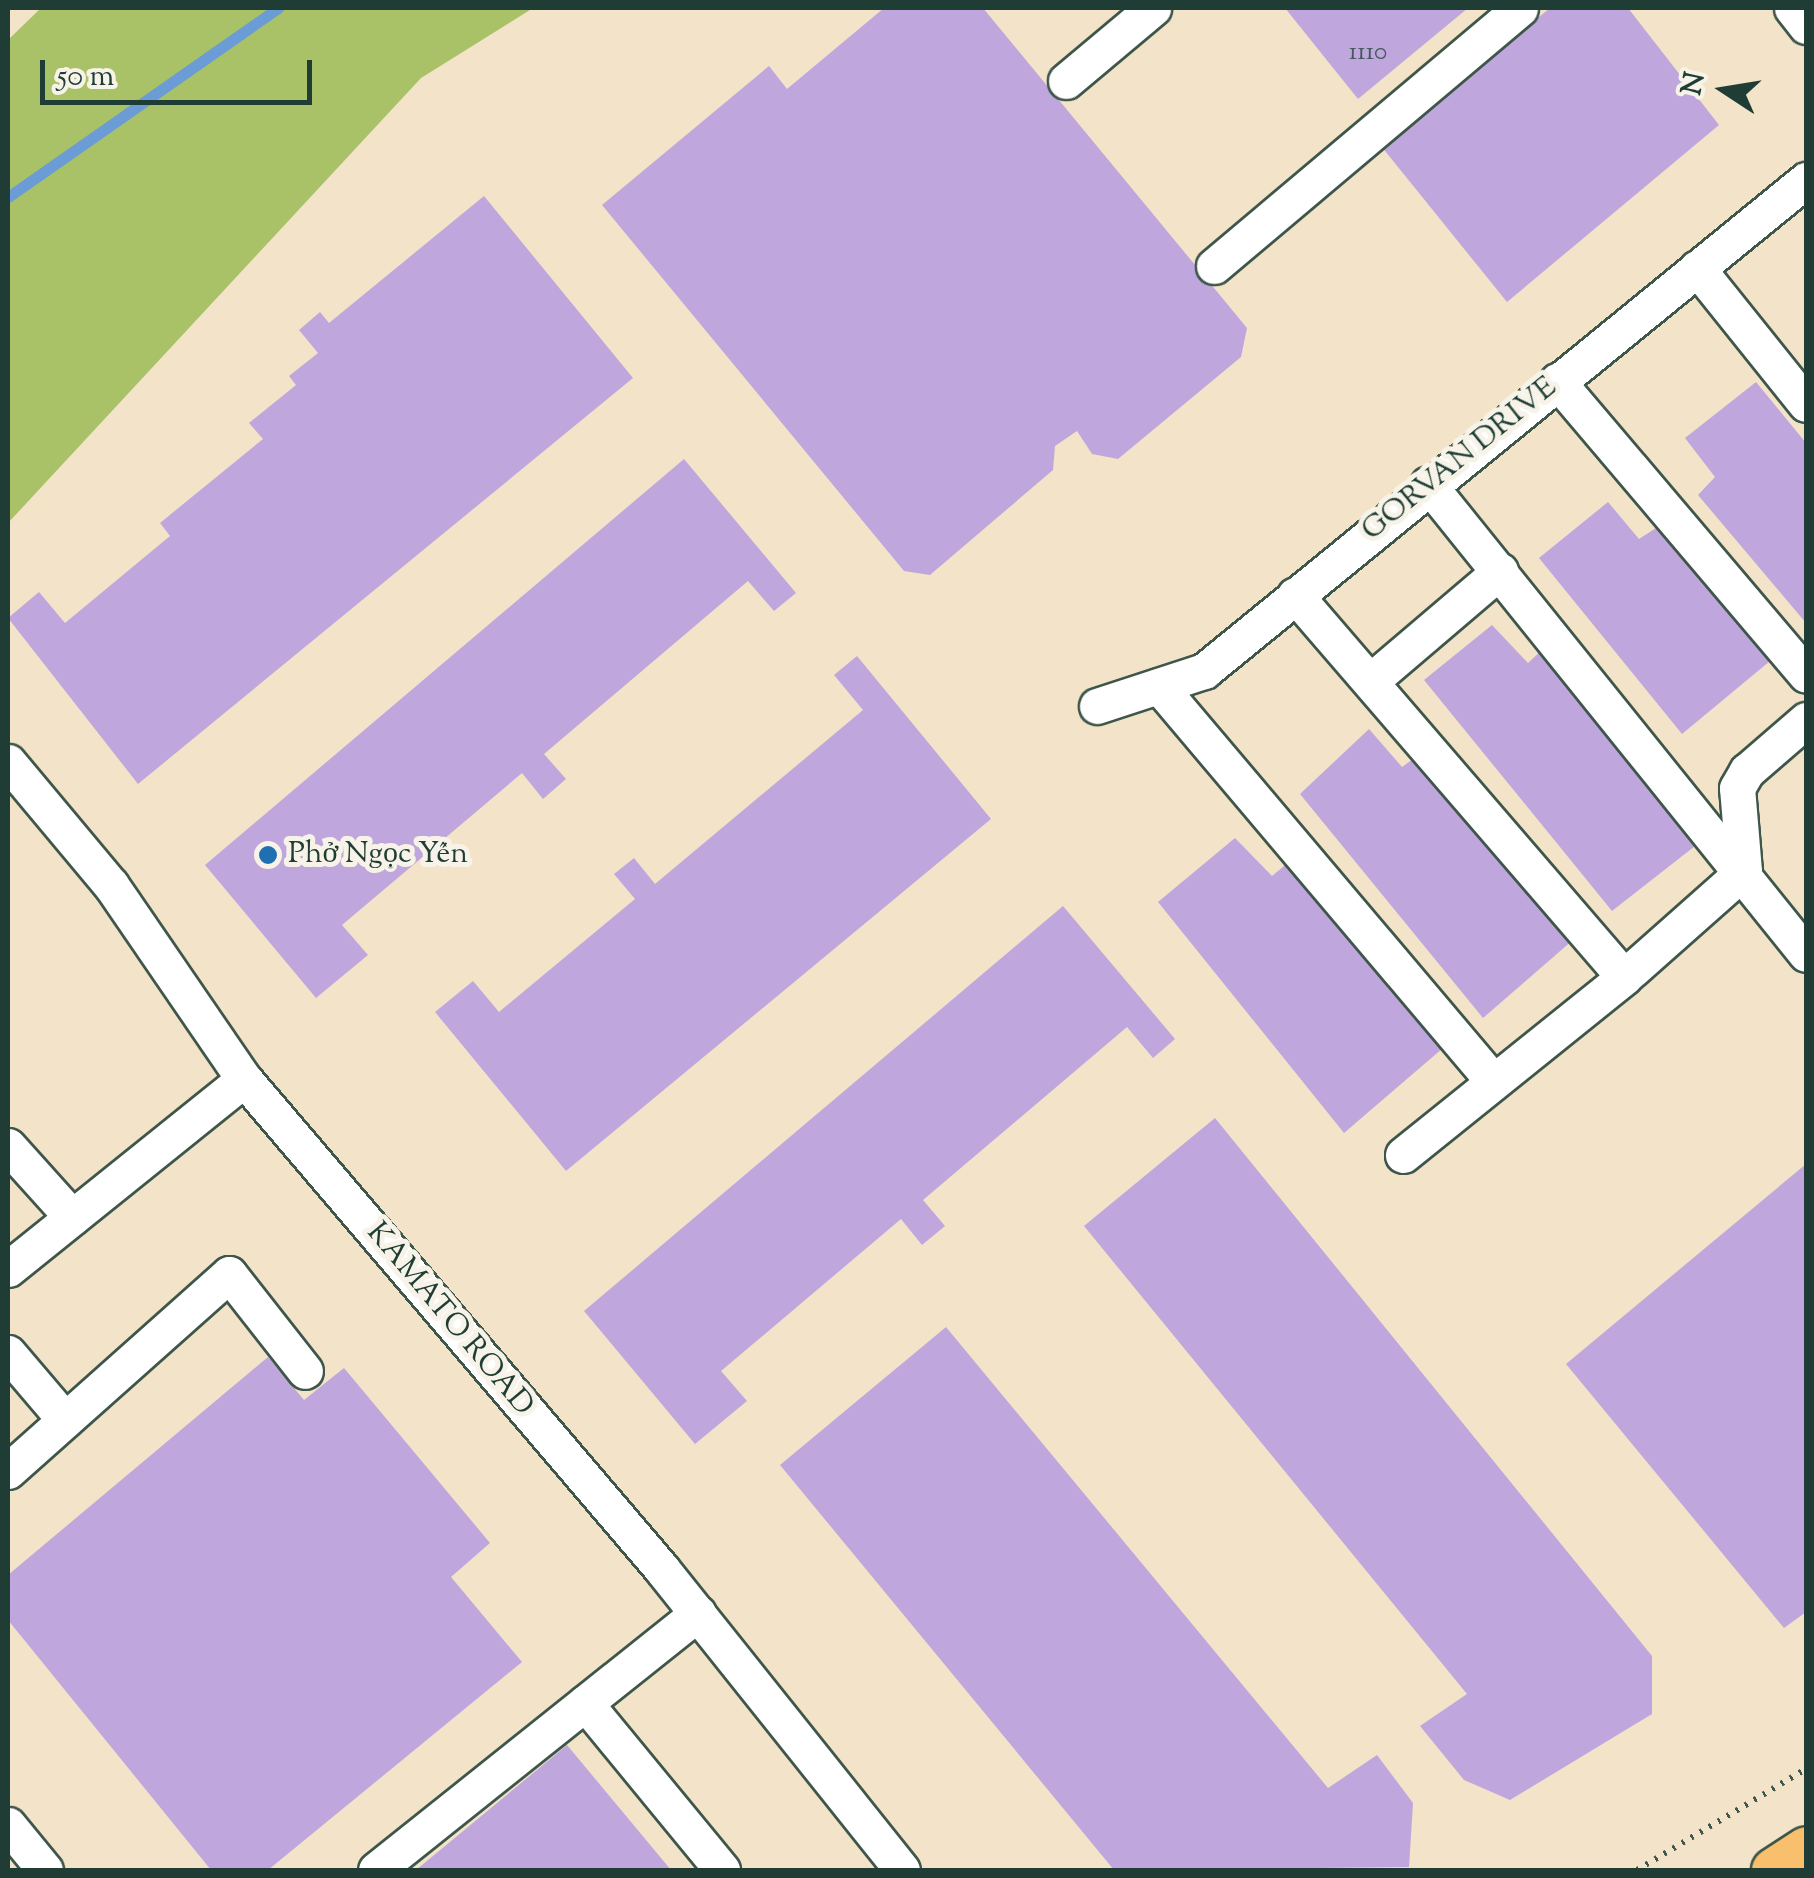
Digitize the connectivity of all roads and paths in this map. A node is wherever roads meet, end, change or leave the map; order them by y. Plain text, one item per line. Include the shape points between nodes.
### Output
1 (1153, 8) edge
2 (1520, 8) edge
3 (1792, 8) edge
4 (1806, 26) edge
5 (1066, 81) dead end
6 (1806, 180) edge
7 (1214, 266) dead end
8 (1697, 268) junction
9 (1557, 381) junction
10 (1806, 404) edge
11 (1428, 484) junction
12 (1500, 572) junction
13 (1295, 595) junction
14 (1806, 675) edge
15 (1373, 679) junction
16 (1159, 686) junction
17 (1097, 706) dead end
18 (1806, 720) edge
19 (8, 762) edge
20 (1744, 871) junction
21 (1806, 954) edge
22 (1624, 977) junction
23 (244, 1079) junction
24 (1493, 1081) junction
25 (8, 1146) edge
26 (1402, 1154) dead end
27 (72, 1217) junction
28 (8, 1269) edge
29 (8, 1353) edge
30 (305, 1371) dead end
31 (65, 1420) junction
32 (8, 1471) edge
33 (698, 1613) junction
34 (585, 1703) junction
35 (1806, 1768) edge
36 (8, 1825) edge
37 (1806, 1849) edge
38 (45, 1870) edge
39 (376, 1870) edge
40 (722, 1870) edge
41 (902, 1870) edge
42 (1637, 1870) edge
43 (1774, 1870) edge

1 - 5 street
2 - 7 street
3 - 4 street
6 - 8 street, GORVAN DRIVE
8 - 9 street, GORVAN DRIVE
8 - 10 street
9 - 11 street, GORVAN DRIVE
9 - 14 street
11 - 12 street
11 - 13 street, GORVAN DRIVE
12 - 15 street
12 - 20 street
13 - 15 street
13 - 16 street, GORVAN DRIVE via 1204,671
15 - 22 street
16 - 17 street, GORVAN DRIVE
16 - 24 street
18 - 20 street via 1747,770 1736,788
19 - 23 street, KAMATO ROAD via 111,885
20 - 21 street
20 - 22 street
22 - 24 street
23 - 27 street
23 - 33 street, KAMATO ROAD
24 - 26 street
25 - 27 street
27 - 28 street
29 - 31 street
30 - 31 street via 228,1274
31 - 32 street
33 - 34 street
33 - 41 street, KAMATO ROAD
34 - 39 street
34 - 40 street
35 - 42 path
36 - 38 street
37 - 43 main road

